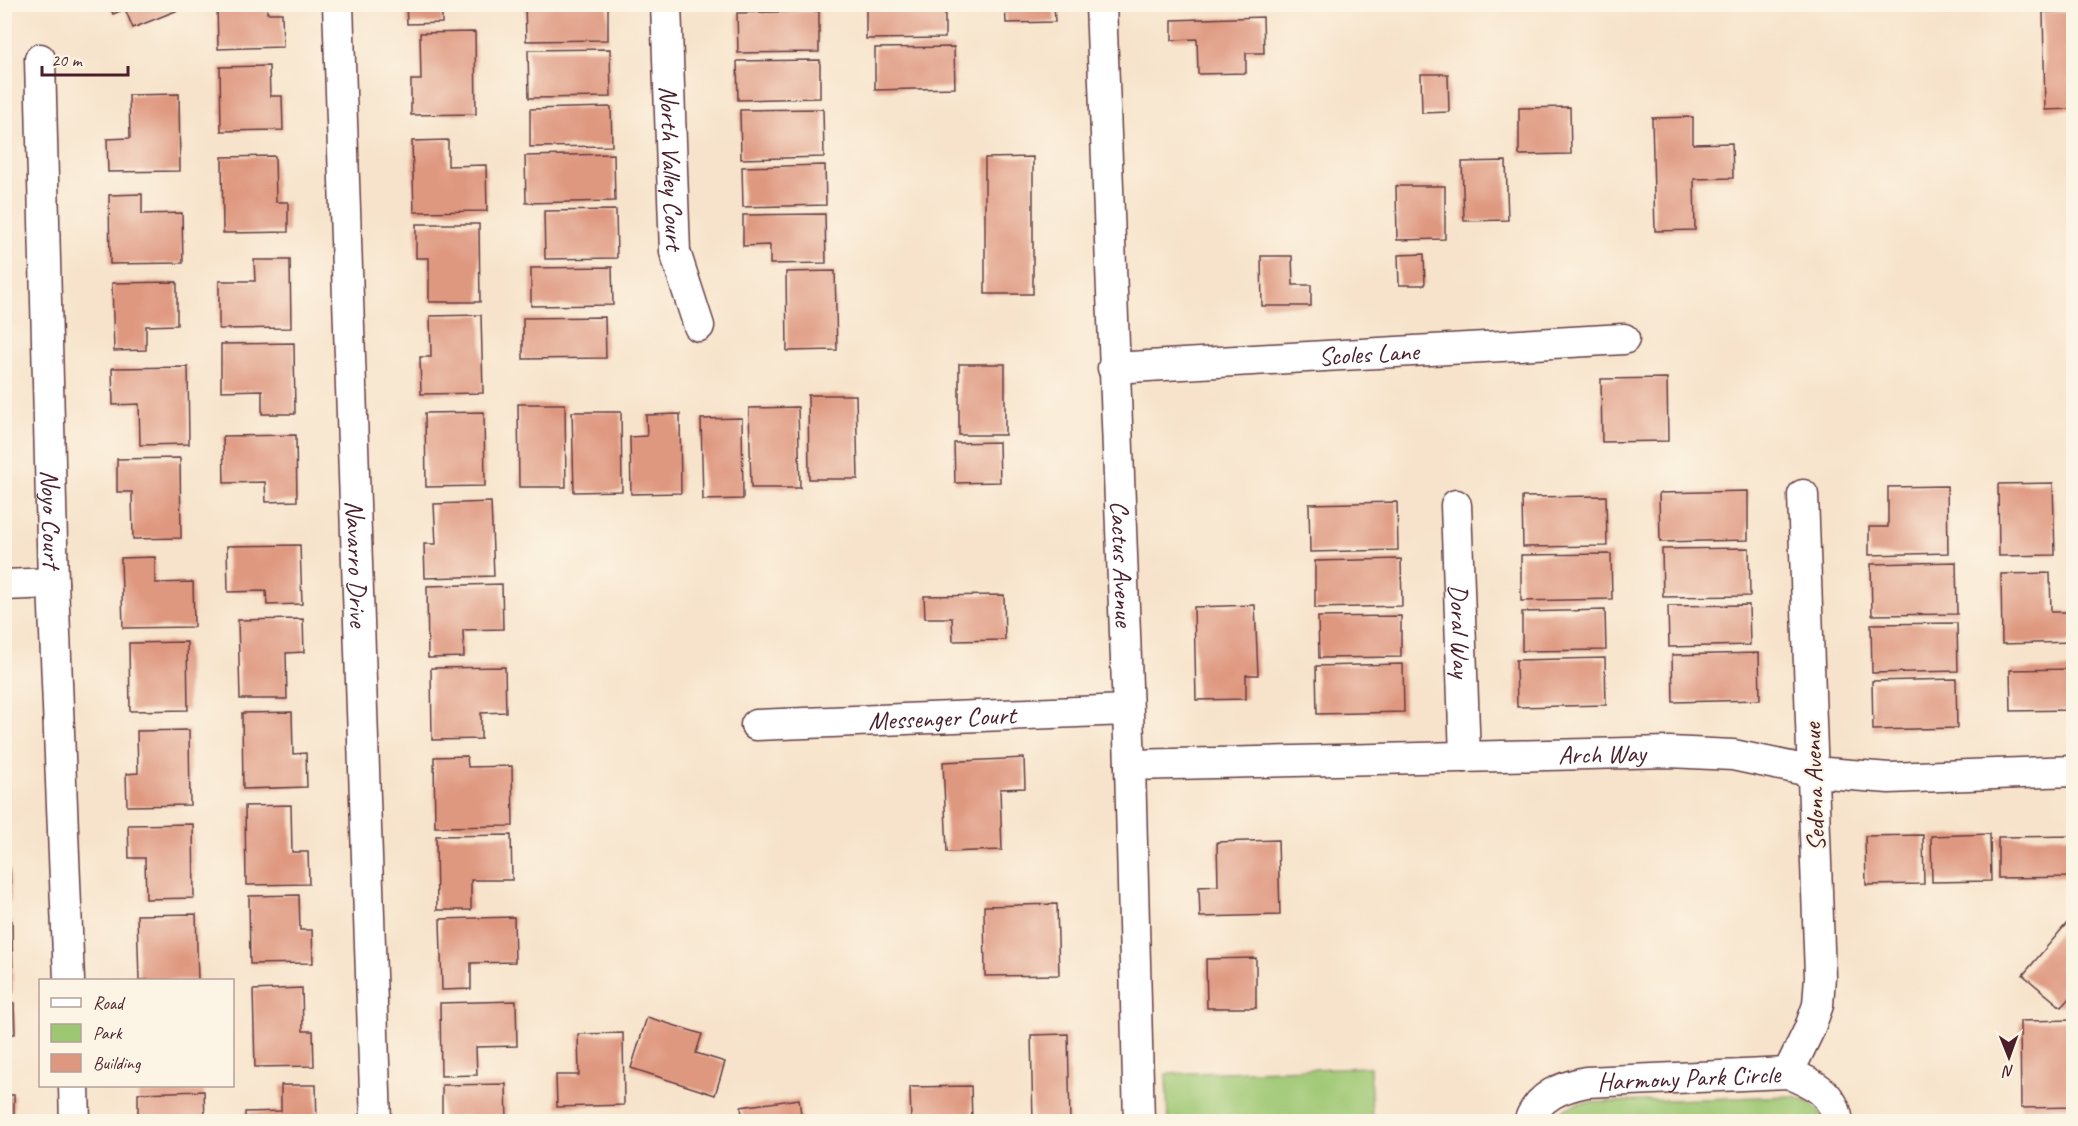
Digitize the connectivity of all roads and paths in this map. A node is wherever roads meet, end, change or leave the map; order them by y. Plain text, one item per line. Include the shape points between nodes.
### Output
1 (338, 4) edge
2 (666, 4) edge
3 (1101, 4) edge
4 (40, 59) dead end
5 (699, 326) dead end
6 (1624, 339) dead end
7 (1113, 368) junction
8 (1803, 495) dead end
9 (1456, 505) dead end
10 (53, 583) junction
11 (4, 585) edge
12 (1127, 710) junction
13 (756, 725) dead end
14 (1465, 757) junction
15 (1130, 765) junction
16 (2073, 771) edge
17 (1814, 772) junction
18 (69, 979) edge
19 (1788, 1073) junction
20 (74, 1087) edge
21 (75, 1122) edge
22 (376, 1122) edge
23 (1139, 1122) edge
24 (1529, 1122) edge
25 (1838, 1122) edge

1 - 22 street, Navarro Drive
2 - 5 street, North Valley Court via 675,252
3 - 7 street, Cactus Avenue
4 - 10 street, Noyo Court
6 - 7 street, Scoles Lane
7 - 12 street, Cactus Avenue
8 - 17 street, Sedona Avenue
9 - 14 street, Doral Way
10 - 11 street
10 - 18 street, Noyo Court
12 - 13 street, Messenger Court
12 - 15 street, Cactus Avenue
14 - 15 street, Arch Way
14 - 17 street, Arch Way via 1733,754
15 - 23 street, Cactus Avenue
16 - 17 street, Arch Way via 1889,778
17 - 19 street, Sedona Avenue via 1818,1005
19 - 24 street, Harmony Park Circle via 1586,1082 1560,1088 1543,1100
19 - 25 street, Harmony Park Circle via 1812,1082 1826,1095
20 - 21 street

